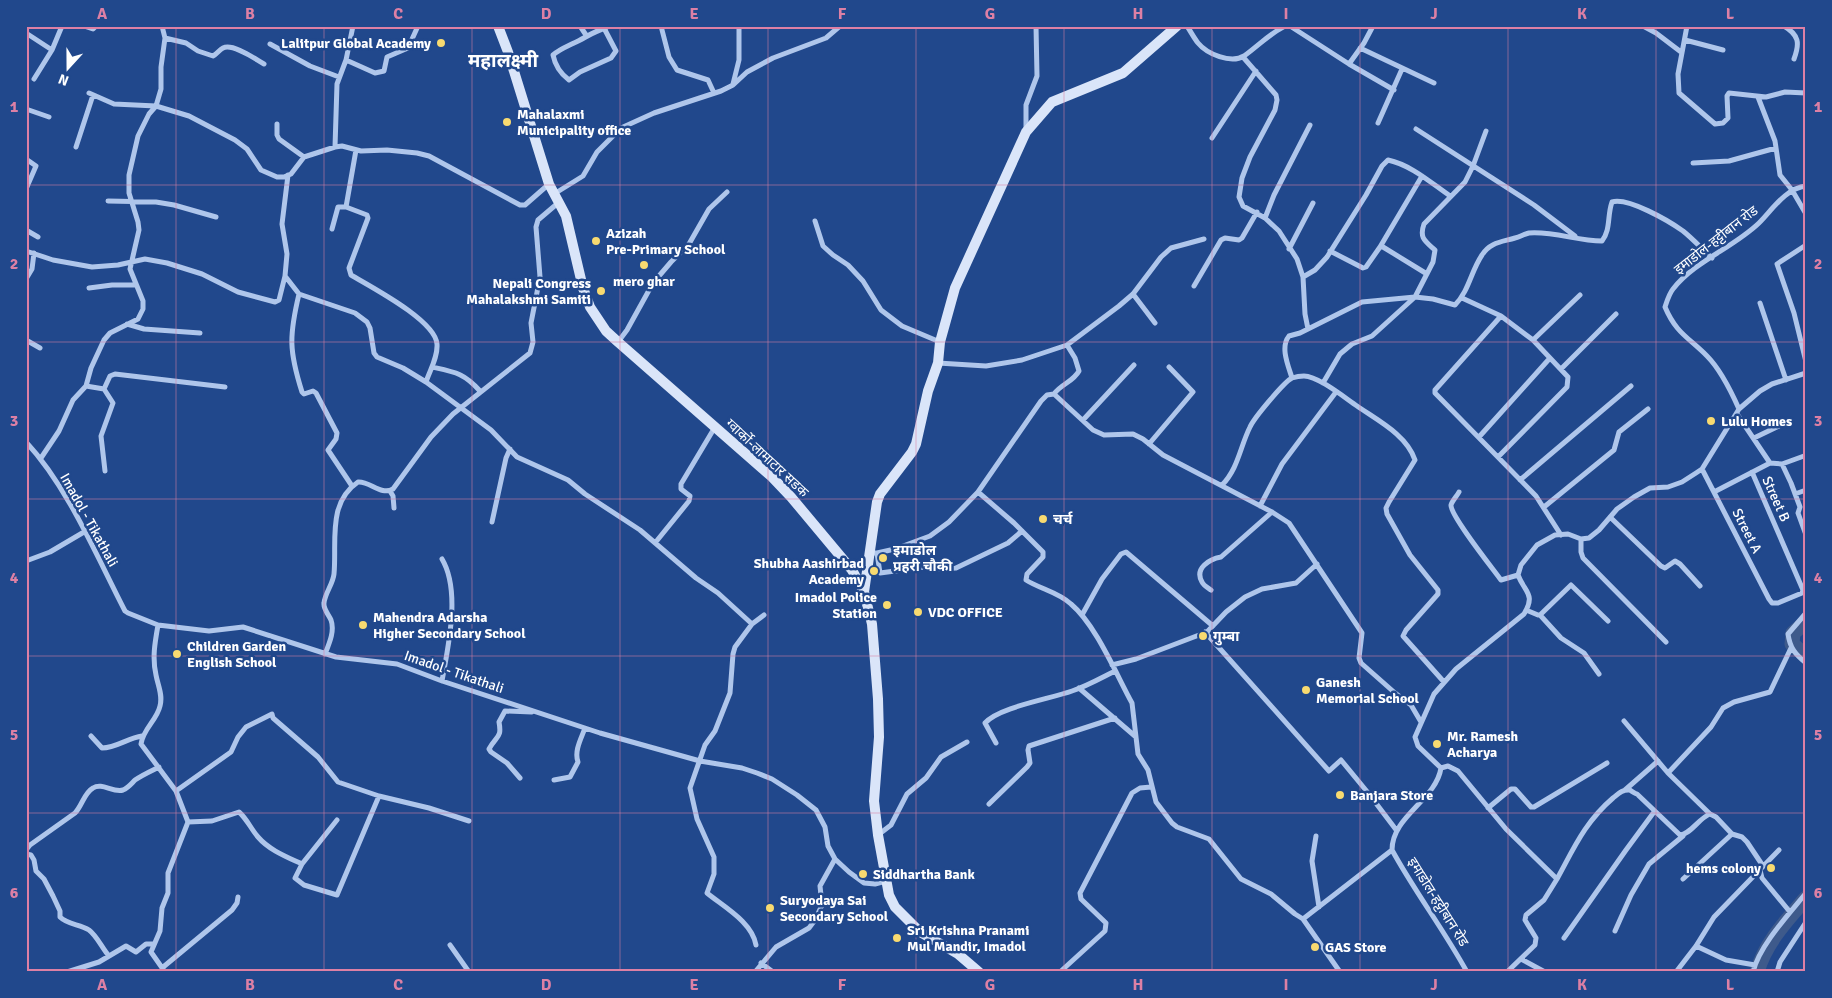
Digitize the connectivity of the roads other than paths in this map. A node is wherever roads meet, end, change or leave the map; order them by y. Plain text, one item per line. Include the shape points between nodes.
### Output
1 (62, 26) edge
2 (84, 26) edge
3 (96, 26) edge
4 (162, 26) edge
5 (353, 26) edge
6 (418, 26) edge
7 (498, 26) edge
8 (580, 26) edge
9 (661, 26) edge
10 (738, 26) edge
11 (840, 26) edge
12 (1036, 26) edge
13 (1177, 26) edge
14 (1187, 26) edge
15 (1285, 26) edge
16 (1290, 26) edge
17 (1373, 26) edge
18 (1643, 26) edge
19 (1687, 26) edge
20 (1784, 26) edge
21 (606, 27) edge
22 (26, 33) edge
23 (586, 35) junction
24 (165, 38) junction
25 (1684, 40) junction
26 (270, 44) dead end
27 (1360, 48) junction
28 (52, 50) junction
29 (1723, 50) dead end
30 (1681, 52) junction
31 (1243, 57) junction
32 (1794, 59) dead end
33 (346, 60) junction
34 (264, 64) dead end
35 (1349, 64) junction
36 (1402, 70) junction
37 (1256, 72) junction
38 (339, 77) junction
39 (34, 79) dead end
40 (1434, 83) dead end
41 (733, 85) junction
42 (1394, 90) junction
43 (1806, 92) edge
44 (714, 93) junction
45 (1758, 97) junction
46 (156, 106) junction
47 (26, 109) edge
48 (49, 117) dead end
49 (1378, 123) dead end
50 (277, 124) dead end
51 (1310, 125) dead end
52 (1416, 129) dead end
53 (1486, 131) dead end
54 (1026, 132) junction
55 (1212, 138) dead end
56 (76, 147) dead end
57 (334, 147) junction
58 (1776, 148) junction
59 (356, 150) junction
60 (304, 157) junction
61 (26, 159) edge
62 (1693, 163) dead end
63 (1473, 166) junction
64 (288, 175) junction
65 (1422, 176) junction
66 (1806, 186) edge
67 (26, 189) edge
68 (1792, 190) junction
69 (727, 192) dead end
70 (554, 194) junction
71 (1450, 196) junction
72 (108, 201) dead end
73 (132, 202) junction
74 (1313, 203) dead end
75 (346, 207) junction
76 (1257, 212) junction
77 (1806, 214) edge
78 (216, 217) dead end
79 (1265, 218) junction
80 (815, 221) dead end
81 (332, 229) dead end
82 (26, 230) edge
83 (38, 237) dead end
84 (1577, 238) junction
85 (1204, 239) dead end
86 (1806, 245) edge
87 (1380, 247) junction
88 (1289, 249) junction
89 (26, 250) edge
90 (1330, 251) junction
91 (34, 253) junction
92 (1712, 258) junction
93 (131, 261) junction
94 (1427, 274) junction
95 (285, 276) junction
96 (1303, 277) junction
97 (26, 279) edge
98 (136, 285) junction
99 (1194, 286) dead end
100 (88, 288) dead end
101 (299, 294) junction
102 (1133, 294) junction
103 (1580, 295) dead end
104 (1416, 297) junction
105 (1462, 298) junction
106 (1760, 303) dead end
107 (1616, 314) dead end
108 (1501, 316) junction
109 (1155, 323) dead end
110 (127, 324) junction
111 (1308, 329) junction
112 (200, 333) dead end
113 (26, 340) edge
114 (1533, 340) junction
115 (618, 342) junction
116 (940, 342) junction
117 (1067, 345) junction
118 (40, 348) dead end
119 (1550, 358) junction
120 (1806, 362) edge
121 (938, 363) junction
122 (1134, 365) dead end
123 (432, 367) junction
124 (1169, 367) dead end
125 (1561, 370) junction
126 (1806, 373) edge
127 (1292, 378) junction
128 (1786, 380) junction
129 (426, 382) junction
130 (1323, 383) junction
131 (86, 386) junction
132 (1631, 386) dead end
133 (225, 387) dead end
134 (104, 389) junction
135 (480, 392) junction
136 (1336, 392) junction
137 (1054, 394) junction
138 (462, 408) junction
139 (1648, 409) dead end
140 (1738, 411) junction
141 (1083, 420) junction
142 (1781, 425) dead end
143 (715, 427) junction
144 (1479, 437) junction
145 (1754, 438) junction
146 (26, 442) edge
147 (1149, 444) junction
148 (510, 449) junction
149 (1804, 456) dead end
150 (1498, 457) junction
151 (41, 458) junction
152 (1770, 463) junction
153 (1782, 464) junction
154 (1702, 469) junction
155 (105, 471) dead end
156 (1752, 472) junction
157 (1520, 480) junction
158 (1222, 485) junction
159 (352, 486) junction
160 (1806, 490) edge
161 (390, 491) junction
162 (978, 492) junction
163 (1459, 492) dead end
164 (1714, 492) junction
165 (1795, 494) junction
166 (1260, 506) junction
167 (1544, 507) junction
168 (394, 508) dead end
169 (1272, 512) junction
170 (1610, 517) junction
171 (492, 522) dead end
172 (1022, 531) junction
173 (84, 532) junction
174 (1805, 534) edge
175 (1561, 535) junction
176 (1581, 539) junction
177 (655, 543) junction
178 (874, 553) junction
179 (442, 559) dead end
180 (26, 561) edge
181 (1317, 564) junction
182 (1518, 575) junction
183 (1700, 586) dead end
184 (1211, 590) dead end
185 (864, 592) junction
186 (1772, 603) joint
187 (1526, 610) junction
188 (1806, 613) edge
189 (1540, 614) junction
190 (764, 615) dead end
191 (1082, 615) junction
192 (1608, 621) dead end
193 (752, 624) junction
194 (158, 625) junction
195 (1213, 626) junction
196 (1205, 632) junction
197 (1666, 642) dead end
198 (1791, 648) junction
199 (325, 654) junction
200 (1806, 663) edge
201 (1112, 665) junction
202 (1115, 671) junction
203 (1599, 674) dead end
204 (442, 682) junction
205 (1444, 682) junction
206 (1079, 688) junction
207 (537, 712) junction
208 (1115, 718) junction
209 (1624, 720) dead end
210 (1421, 722) junction
211 (585, 728) junction
212 (91, 736) dead end
213 (142, 736) junction
214 (1136, 737) junction
215 (967, 742) dead end
216 (996, 743) dead end
217 (700, 761) junction
218 (1658, 761) junction
219 (1607, 763) dead end
220 (159, 767) junction
221 (1441, 768) junction
222 (1668, 773) junction
223 (520, 778) dead end
224 (554, 780) dead end
225 (1151, 787) junction
226 (1625, 790) junction
227 (176, 791) junction
228 (379, 796) junction
229 (989, 804) dead end
230 (1488, 808) junction
231 (1654, 812) junction
232 (1710, 814) junction
233 (337, 820) dead end
234 (469, 821) dead end
235 (188, 822) junction
236 (1397, 831) junction
237 (1732, 834) junction
238 (878, 835) junction
239 (1316, 836) dead end
240 (1683, 836) junction
241 (26, 850) edge
242 (1392, 850) junction
243 (1779, 850) dead end
244 (26, 854) edge
245 (835, 859) junction
246 (302, 864) junction
247 (1762, 868) junction
248 (1557, 879) junction
249 (1683, 879) dead end
250 (886, 881) junction
251 (1806, 893) edge
252 (238, 897) dead end
253 (1319, 907) junction
254 (1790, 912) junction
255 (1304, 919) junction
256 (1806, 922) edge
257 (1615, 931) dead end
258 (1564, 938) dead end
259 (154, 944) junction
260 (450, 945) dead end
261 (756, 945) dead end
262 (1696, 946) junction
263 (109, 956) junction
264 (1521, 959) junction
265 (762, 963) junction
266 (1755, 965) junction
267 (164, 970) edge
268 (67, 972) edge
269 (469, 972) edge
270 (755, 972) edge
271 (773, 972) edge
272 (979, 972) edge
273 (1060, 972) edge
274 (1340, 972) edge
275 (1467, 972) edge
276 (1507, 972) edge
277 (1545, 972) edge
278 (1676, 972) edge
279 (1753, 972) edge
280 (1777, 972) edge

1 - 28 street
2 - 3 street via 94,29
4 - 24 street
5 - 33 street
6 - 33 street via 408,48 388,57 384,71 374,72
7 - 70 main road, ग्वार्को-लामाटार सडक
8 - 23 street
9 - 44 street via 669,57 677,70 708,80
10 - 41 street via 739,60
11 - 41 street via 826,38 773,58 747,72
12 - 54 street via 1037,76 1026,105
13 - 54 main road via 1123,73 1052,102
14 - 31 street via 1199,44 1213,54 1234,60
15 - 31 street via 1272,32
16 - 35 street
17 - 27 street
18 - 30 street
19 - 25 street
20 - 32 street via 1794,32 1797,41
21 - 23 street
21 - 23 street via 616,51 611,58 569,80 554,62 553,55
22 - 28 street
24 - 34 street via 186,43 213,56 224,47 230,48
24 - 46 street via 161,89
25 - 29 street
25 - 30 street
26 - 38 street via 310,66
27 - 35 street
27 - 36 street
28 - 39 street
30 - 45 street via 1679,93 1714,124 1723,123 1728,118 1729,93
31 - 37 street
33 - 38 street
35 - 42 street
36 - 40 street
36 - 42 street
37 - 55 street
37 - 76 street via 1277,100 1239,189 1243,206
38 - 57 street
41 - 44 street
42 - 49 street
43 - 45 street
44 - 70 street via 621,128 597,152 583,176
45 - 58 street
46 - 56 street via 121,105 91,94
46 - 64 street via 188,116 235,140 247,149 261,170 278,177
46 - 73 street via 143,125 132,160 129,193
47 - 48 street
50 - 60 street via 279,139
51 - 79 street
52 - 63 street
53 - 63 street
54 - 116 main road via 955,288
57 - 59 street
57 - 60 street
58 - 62 street via 1729,161
58 - 68 street via 1780,175
59 - 70 street via 387,150 429,156 520,206
59 - 75 street
60 - 64 street
61 - 67 street via 36,166
63 - 71 street via 1464,182
63 - 84 street
64 - 95 street via 282,224 287,254
65 - 71 street
65 - 87 street
65 - 90 street via 1388,160
66 - 68 street, इमाडोल-हट्टीबान रोड
68 - 77 street
68 - 92 street, इमाडोल-हट्टीबान रोड via 1757,225
69 - 115 street via 709,209 689,244 653,283
70 - 115 main road, ग्वार्को-लामाटार सडक via 566,216 590,307
70 - 135 street via 536,227 540,284 530,323 534,342 530,353
71 - 94 street via 1424,224 1421,232 1434,250
72 - 73 street
73 - 78 street via 165,204
73 - 93 street via 138,230
74 - 88 street
75 - 81 street via 338,206
75 - 123 street via 368,216 349,272 420,319 433,332 437,352
76 - 79 street
76 - 99 street via 1242,238 1221,240
79 - 88 street via 1279,231
80 - 116 street via 823,246 863,281 881,310 902,326
82 - 83 street
84 - 92 street via 1602,241 1607,235 1612,202 1618,200 1658,216 1682,231
84 - 105 street via 1528,233 1499,241 1482,255
85 - 102 street via 1171,248
86 - 120 street via 1778,264
87 - 90 street via 1363,268
87 - 94 street
88 - 96 street via 1297,259
89 - 91 street
90 - 96 street via 1315,270
91 - 93 street via 92,267
91 - 97 street via 32,269
92 - 140 street, इमाडोल-हट्टीबान रोड via 1673,289 1665,307 1673,325 1708,357 1729,388
93 - 95 street via 145,259 176,266 202,274 238,292 275,302 279,300
93 - 98 street via 130,269
94 - 104 street
95 - 101 street
96 - 111 street
98 - 100 street
98 - 110 street via 143,309 138,319
101 - 129 street via 363,318 370,328 377,357
101 - 159 street via 292,333 295,371 302,392 316,393 338,433 328,450
102 - 109 street
102 - 117 street
103 - 114 street
104 - 105 street via 1455,305
104 - 111 street via 1362,302
104 - 130 street via 1372,336 1352,344 1340,354
105 - 108 street
106 - 128 street
107 - 125 street
108 - 114 street
108 - 144 street via 1435,388 1435,393
110 - 112 street via 144,329
110 - 131 street via 110,332 104,340
111 - 127 street via 1288,336 1285,341
113 - 118 street
114 - 119 street
115 - 143 main road, ग्वार्को-लामाटार सडक
116 - 121 main road
117 - 121 street via 1022,360 986,366
117 - 137 street via 1079,371
119 - 125 street
119 - 144 street
121 - 178 main road via 916,444 877,502
122 - 141 street
123 - 129 street
123 - 135 street via 455,372 470,380
124 - 147 street via 1193,392
125 - 150 street via 1568,377 1567,386
126 - 128 street
127 - 130 street via 1304,376
127 - 158 street via 1250,426 1235,466
128 - 140 street via 1760,391
129 - 138 street
130 - 136 street
131 - 134 street
131 - 151 street via 73,400 59,431
132 - 157 street
133 - 134 street via 115,374 110,376
134 - 155 street via 113,403 101,436
135 - 138 street
136 - 166 street via 1282,464
136 - 205 street via 1395,432 1415,460 1386,508 1410,555 1438,590 1403,636
137 - 141 street
137 - 162 street via 1041,401
138 - 148 street
138 - 161 street via 431,437
139 - 167 street via 1619,432 1614,450
140 - 145 street, इमाडोल-हट्टीबान रोड
140 - 154 street
141 - 147 street via 1104,435 1133,434
142 - 145 street
143 - 177 street via 680,484 690,496 689,501
143 - 185 main road, ग्वार्को-लामाटार सडक via 791,496 852,570
144 - 150 street
145 - 152 street, इमाडोल-हट्टीबान रोड
146 - 151 street, Imadol - Tikathali
147 - 158 street via 1162,455
148 - 171 street
148 - 177 street via 517,457 568,480
149 - 153 street
150 - 157 street
151 - 173 street, Imadol - Tikathali
152 - 153 street
152 - 156 street
153 - 165 street
154 - 164 street, Street A
154 - 170 street via 1682,482 1650,488
156 - 164 street
156 - 186 street, Street B via 1804,590
157 - 167 street
158 - 166 street
159 - 161 street via 363,482
159 - 199 street via 336,516 334,576 324,602 332,625
160 - 165 street
161 - 168 street
162 - 172 street
162 - 178 street via 949,522 930,536
163 - 182 street via 1451,504 1452,510 1466,533 1500,580
164 - 186 street, Street A
165 - 174 street
166 - 169 street
167 - 175 street
169 - 181 street via 1288,523
169 - 184 street via 1221,557 1201,567 1201,581
170 - 176 street via 1589,538
170 - 183 street via 1661,566 1665,568 1675,561
172 - 178 street via 1008,543 956,568 924,567 880,573
172 - 191 street via 1044,555 1027,574 1026,580 1071,603
173 - 180 street via 50,552
173 - 194 street, Imadol - Tikathali via 125,611
175 - 176 street
175 - 182 street via 1554,535 1537,545 1521,565
176 - 197 street via 1583,558
177 - 193 street
178 - 185 main road
179 - 204 street via 451,580 451,613 450,644
181 - 195 street via 1296,583 1262,589 1245,597
181 - 210 street via 1362,633 1360,663 1412,705
182 - 187 street via 1530,596
185 - 238 main road, ग्वार्को-लामाटार सडक via 872,624 878,699 874,801
187 - 189 street
187 - 205 street
188 - 198 street via 1788,634
189 - 192 street via 1571,584
189 - 203 street via 1561,638 1584,654
190 - 193 street
191 - 195 street via 1102,580 1126,552
191 - 201 street
193 - 217 street via 735,647 730,692
194 - 199 street, Imadol - Tikathali via 209,630 242,627
194 - 213 street via 154,648 160,706
195 - 196 street
196 - 201 street
196 - 236 street via 1329,771 1341,760
198 - 200 street
198 - 222 street via 1770,692 1723,708 1711,727
199 - 204 street, Imadol - Tikathali via 397,664
201 - 202 street
202 - 206 street
202 - 214 street via 1134,709
204 - 207 street, Imadol - Tikathali
205 - 210 street via 1434,694
206 - 208 street
206 - 216 street via 991,717 985,725
207 - 211 street, Imadol - Tikathali
207 - 223 street via 504,711 499,722 500,735 489,749 507,762
208 - 214 street
208 - 229 street via 1029,746 1028,767
209 - 218 street
210 - 221 street via 1415,738 1418,746
211 - 217 street, Imadol - Tikathali
211 - 224 street via 577,750 578,762 570,777
212 - 213 street via 102,748 109,748
213 - 220 street via 141,744
214 - 225 street via 1138,754 1148,770
215 - 238 street via 941,758 926,778 907,794 891,825
217 - 245 street, Imadol - Tikathali via 757,773 807,802 816,810 825,827 828,846
217 - 261 street via 690,791 697,819 714,856 714,874 707,893 741,920 754,935
218 - 222 street
218 - 226 street
219 - 230 street via 1534,806 1511,789
220 - 227 street
220 - 241 street via 124,789 91,788 75,813
221 - 230 street via 1448,766 1458,771
221 - 236 street, इमाडोल-हट्टीबान रोड via 1431,789
222 - 232 street
225 - 255 street via 1156,802 1172,823 1208,839 1241,879 1271,894
225 - 273 street via 1132,792 1080,893 1081,899 1104,918 1105,931
226 - 231 street via 1637,794
226 - 248 street via 1602,807 1587,825
227 - 228 street via 231,752 246,727 272,714 294,738 318,757 338,782
227 - 235 street
228 - 234 street
228 - 246 street via 337,895 304,885 295,878
230 - 248 street
231 - 240 street
231 - 258 street
232 - 237 street via 1716,816
232 - 240 street
233 - 246 street
235 - 246 street via 212,821 239,812 268,846
235 - 259 street via 168,873 168,893
236 - 242 street, इमाडोल-हट्टीबान रोड
237 - 247 street via 1746,842
237 - 249 street
238 - 250 main road, ग्वार्को-लामाटार सडक
239 - 253 street via 1312,861
240 - 257 street via 1649,864
242 - 253 street
242 - 275 street, इमाडोल-हट्टीबान रोड
243 - 247 street
244 - 263 street via 34,860 36,871 50,888 60,917 87,929
245 - 250 street, Imadol - Tikathali via 864,883
245 - 265 street via 820,886 822,905 815,920 809,928 776,947
247 - 254 street via 1762,878
247 - 262 street via 1714,917
248 - 264 street via 1544,900 1526,915 1525,920 1536,938 1535,945
250 - 272 main road, ग्वार्को-लामाटार सडक via 895,907 920,932 958,954
251 - 254 street
252 - 267 street via 232,910
253 - 255 street
254 - 266 street
255 - 274 street
256 - 280 street
259 - 263 street via 146,944 136,952 126,946
259 - 267 street via 151,952
260 - 269 street
262 - 266 street via 1726,960
262 - 278 street
263 - 268 street
264 - 276 street
264 - 277 street
265 - 270 street
265 - 271 street
266 - 279 street

